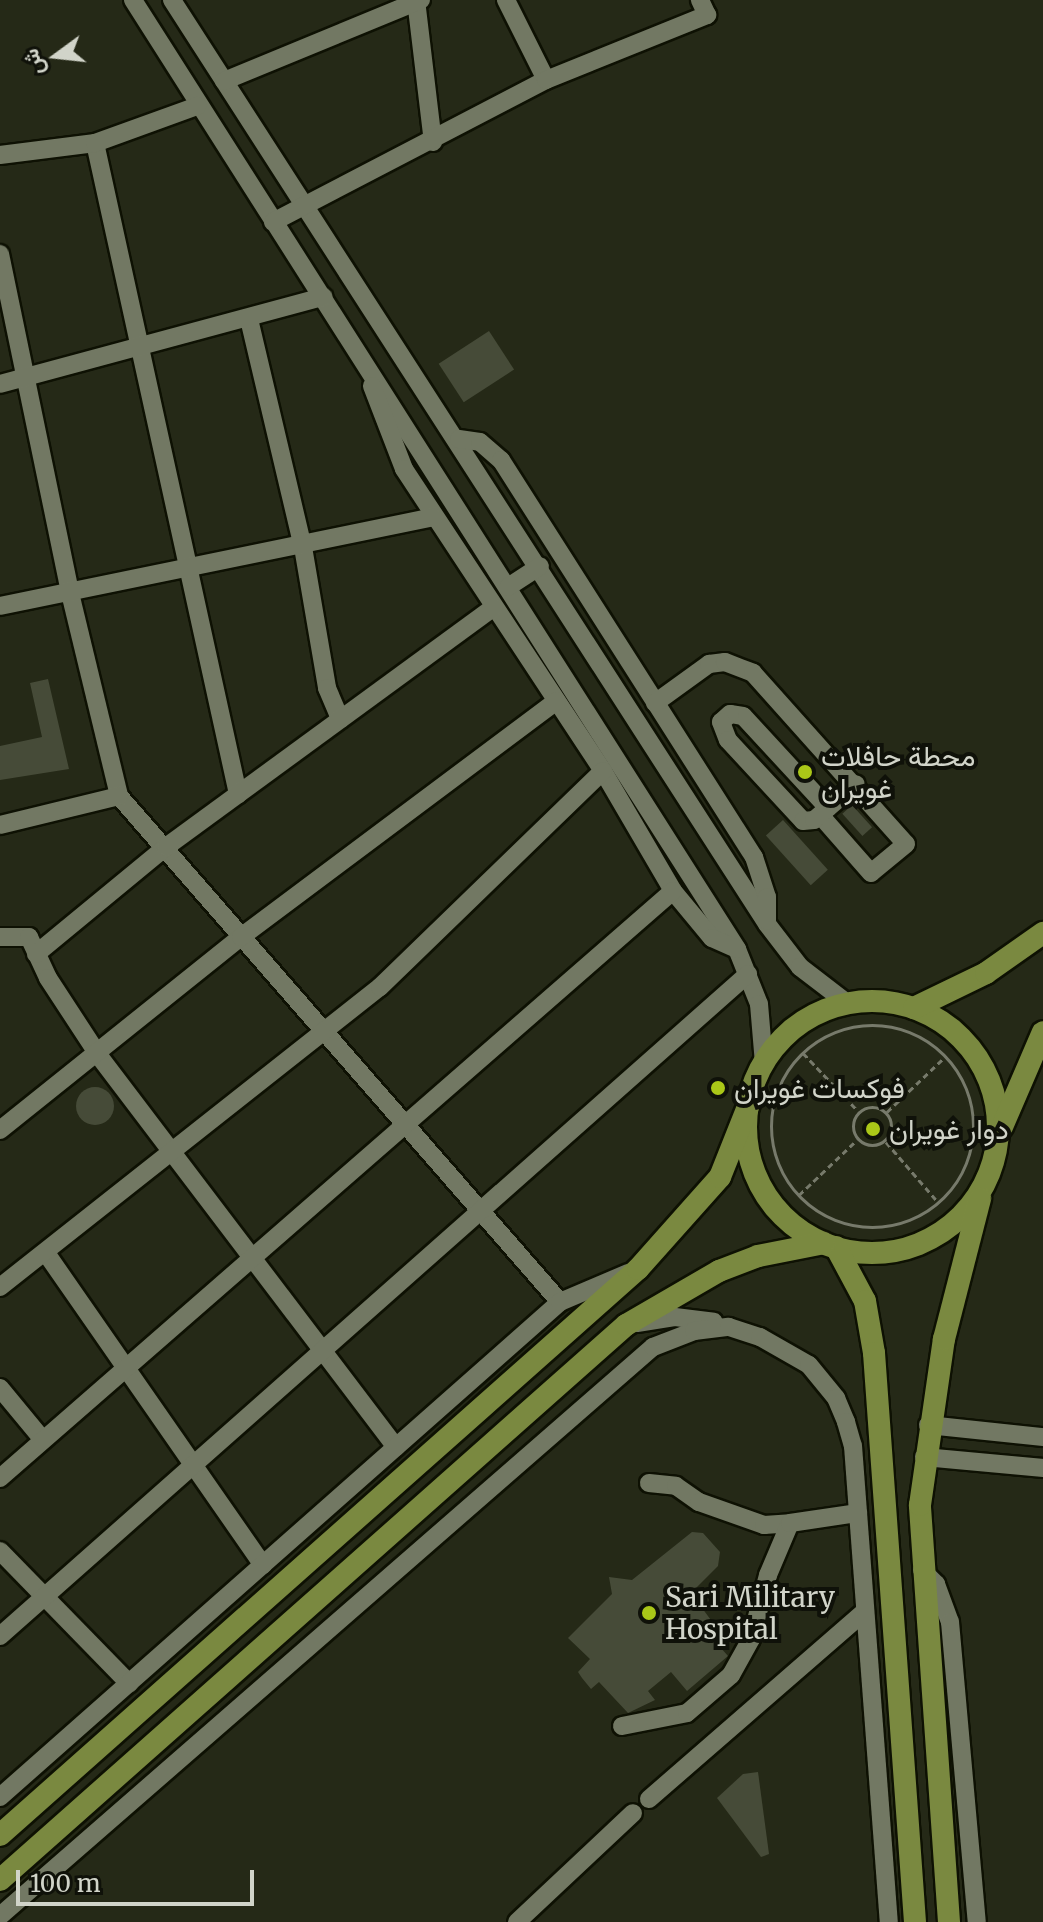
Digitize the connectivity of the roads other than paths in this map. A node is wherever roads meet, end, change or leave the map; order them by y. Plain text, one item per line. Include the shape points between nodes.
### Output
1 (133, 0) edge
2 (172, 0) edge
3 (506, 0) edge
4 (700, 0) edge
5 (418, 1) edge
6 (546, 80) junction
7 (224, 81) junction
8 (197, 106) junction
9 (433, 142) junction
10 (95, 143) junction
11 (0, 155) edge
12 (303, 207) junction
13 (273, 222) junction
14 (0, 254) edge
15 (323, 297) junction
16 (249, 319) junction
17 (140, 349) junction
18 (366, 364) junction
19 (25, 379) junction
20 (0, 384) edge
21 (459, 439) junction
22 (433, 517) junction
23 (539, 519) junction
24 (518, 532) junction
25 (303, 547) junction
26 (540, 566) junction
27 (188, 571) junction
28 (508, 587) junction
29 (70, 593) junction
30 (0, 606) edge
31 (494, 607) junction
32 (556, 701) junction
33 (660, 710) junction
34 (340, 719) junction
35 (644, 730) junction
36 (603, 771) junction
37 (856, 784) junction
38 (238, 794) junction
39 (119, 796) junction
40 (824, 811) junction
41 (0, 825) edge
42 (166, 847) junction
43 (673, 891) junction
44 (767, 924) junction
45 (1043, 933) edge
46 (0, 937) edge
47 (241, 937) junction
48 (737, 949) junction
49 (36, 954) junction
50 (748, 974) junction
51 (847, 1003) junction
52 (914, 1008) junction
53 (325, 1031) junction
54 (1043, 1032) edge
55 (99, 1056) junction
56 (764, 1063) junction
57 (749, 1104) junction
58 (404, 1126) junction
59 (0, 1130) edge
60 (996, 1143) junction
61 (172, 1154) junction
62 (987, 1178) junction
63 (482, 1212) junction
64 (830, 1245) junction
65 (46, 1253) junction
66 (251, 1259) junction
67 (638, 1269) junction
68 (0, 1287) edge
69 (560, 1302) junction
70 (626, 1325) junction
71 (729, 1327) junction
72 (319, 1351) junction
73 (126, 1368) junction
74 (0, 1388) edge
75 (928, 1425) junction
76 (1043, 1437) edge
77 (43, 1440) junction
78 (396, 1447) junction
79 (924, 1457) junction
80 (194, 1465) junction
81 (1043, 1468) edge
82 (0, 1478) edge
83 (649, 1483) dead end
84 (858, 1513) junction
85 (790, 1523) junction
86 (0, 1551) edge
87 (263, 1565) junction
88 (922, 1570) junction
89 (44, 1597) junction
90 (865, 1611) junction
91 (0, 1636) edge
92 (129, 1683) junction
93 (622, 1726) dead end
94 (0, 1797) edge
95 (649, 1799) dead end
96 (633, 1813) dead end
97 (0, 1835) edge
98 (0, 1880) edge
99 (0, 1916) edge
100 (517, 1922) edge
101 (889, 1922) edge
102 (915, 1922) edge
103 (949, 1922) edge
104 (977, 1922) edge

1 - 8 street
2 - 7 street
3 - 6 street
4 - 6 street via 707,15
5 - 7 street
5 - 9 street
6 - 9 street
7 - 12 street
8 - 10 street
8 - 13 street
9 - 12 street
10 - 11 street
10 - 17 street
12 - 13 street
12 - 21 street
13 - 15 street
14 - 19 street
15 - 16 street
15 - 18 street
16 - 17 street
16 - 25 street
17 - 19 street
17 - 27 street
18 - 22 street via 392,446
18 - 28 street
19 - 20 street
19 - 29 street
21 - 23 street via 492,449
21 - 24 street
22 - 25 street
22 - 31 street
23 - 24 street
23 - 33 street
24 - 26 street
25 - 27 street
25 - 34 street via 327,688
26 - 28 street
26 - 35 street
27 - 29 street
27 - 38 street
28 - 48 street
29 - 30 street
29 - 39 street
31 - 32 street
31 - 34 street
32 - 36 street
32 - 47 street
33 - 35 street
33 - 37 street via 709,664 735,664 758,677
33 - 44 street via 754,857 767,897
34 - 38 street
35 - 44 street
36 - 43 street
36 - 53 street via 380,987
37 - 40 street
37 - 40 street via 905,837 898,853 875,872 866,872
38 - 42 street
39 - 41 street
39 - 42 street
40 - 40 street via 808,822 796,817 724,735 724,719 734,713 743,716
42 - 47 street
42 - 49 street
43 - 48 street via 712,938
43 - 58 street
44 - 51 street via 800,967
45 - 52 main road via 986,973
46 - 49 street via 29,937
47 - 53 street
47 - 55 street
48 - 50 street
49 - 55 street
50 - 56 street via 763,1024
50 - 63 street
51 - 52 main road via 874,1001
51 - 56 main road via 799,1024
52 - 60 main road via 944,1024 979,1061 993,1092
53 - 58 street
53 - 61 street
54 - 60 main road
55 - 59 street
55 - 61 street
56 - 57 main road
57 - 64 main road via 749,1150 766,1193 797,1227
57 - 67 main road via 720,1177
58 - 63 street
58 - 66 street
60 - 62 main road
61 - 65 street
61 - 66 street
62 - 64 main road via 958,1218 917,1244 868,1253
62 - 75 main road via 944,1339
63 - 69 street
63 - 72 street
64 - 70 main road via 758,1256 719,1271
64 - 102 main road via 865,1301 874,1353
65 - 68 street
65 - 73 street
66 - 72 street
66 - 73 street
67 - 69 street
67 - 97 main road
69 - 78 street
70 - 71 street via 675,1317
70 - 98 main road
71 - 84 street via 791,1352 825,1382 853,1446
71 - 99 street via 694,1331 653,1347
72 - 78 street
72 - 80 street
73 - 77 street
73 - 80 street
74 - 77 street
75 - 76 street
75 - 79 main road
77 - 82 street
78 - 87 street
79 - 81 street
79 - 88 main road
80 - 87 street
80 - 89 street
83 - 85 street via 676,1486 699,1502 764,1525
84 - 85 street
84 - 90 street
85 - 93 street via 768,1575 751,1639 731,1675 687,1713
86 - 89 street
87 - 92 street
88 - 103 main road
88 - 104 street via 936,1584 950,1622
89 - 91 street
89 - 92 street
90 - 95 street
90 - 101 street
92 - 94 street
96 - 100 street

